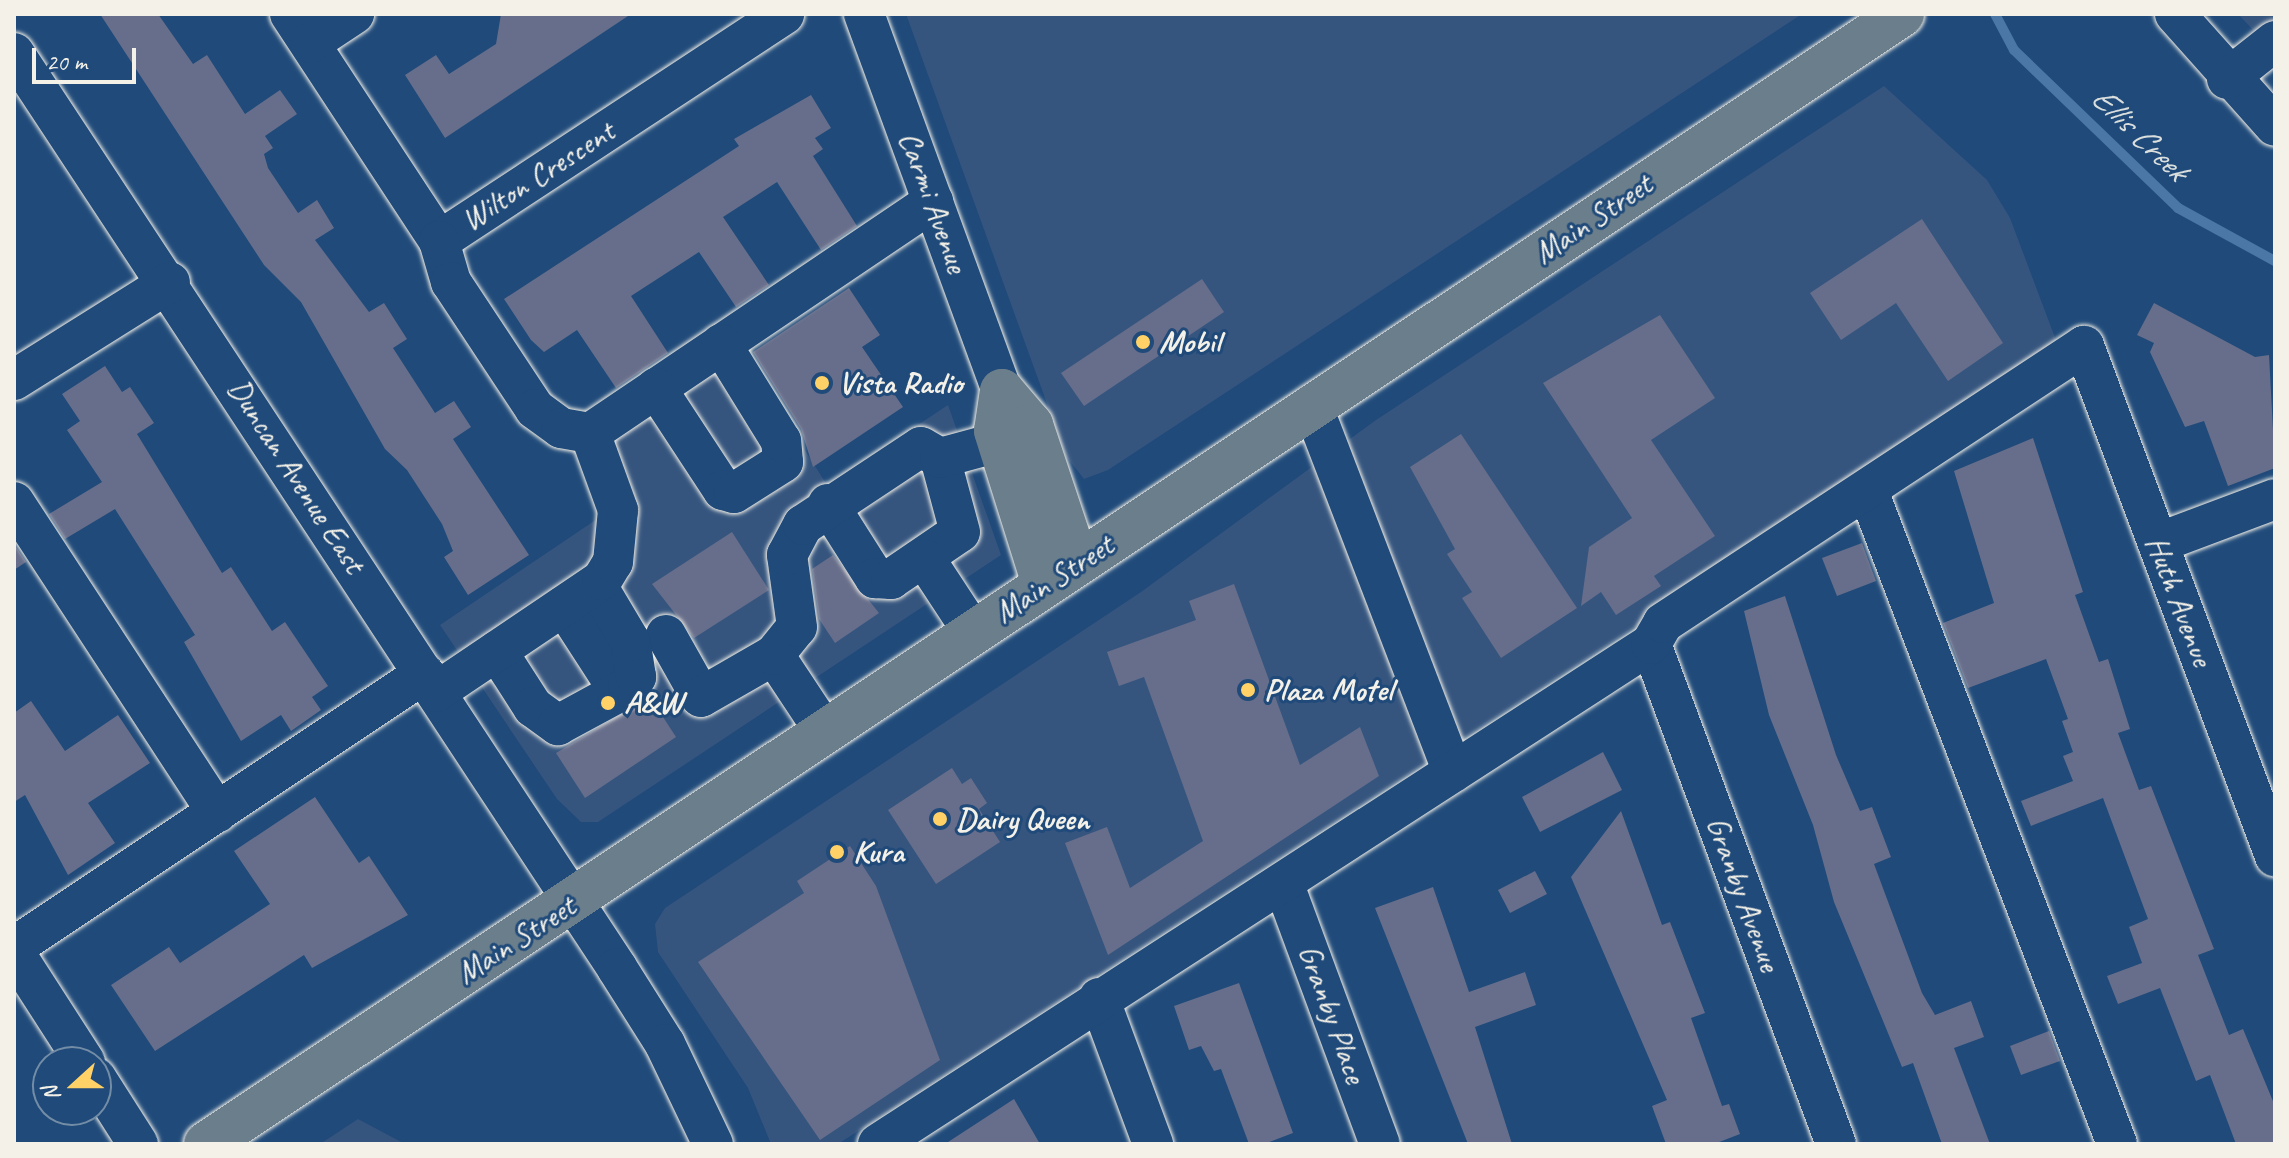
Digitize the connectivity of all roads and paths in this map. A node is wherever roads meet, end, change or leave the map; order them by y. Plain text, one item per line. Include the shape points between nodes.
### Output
1 (354, 14) edge
2 (784, 14) edge
3 (864, 14) edge
4 (1902, 14) edge
5 (2175, 14) edge
6 (300, 29) edge
7 (2269, 32) edge
8 (14, 53) edge
9 (2227, 79) junction
10 (2275, 126) edge
11 (933, 202) junction
12 (439, 241) junction
13 (170, 282) junction
14 (721, 344) junction
15 (14, 380) edge
16 (656, 388) junction
17 (1002, 391) junction
18 (1312, 405) junction
19 (590, 433) junction
20 (999, 442) junction
21 (940, 458) junction
22 (1868, 491) junction
23 (2275, 499) edge
24 (14, 502) edge
25 (828, 504) junction
26 (2158, 543) junction
27 (925, 559) junction
28 (1060, 574) junction
29 (599, 582) junction
30 (564, 606) junction
31 (973, 632) junction
32 (666, 635) dead end
33 (1651, 644) junction
34 (497, 651) junction
35 (774, 655) junction
36 (608, 674) dead end
37 (430, 683) junction
38 (825, 732) junction
39 (1453, 772) junction
40 (217, 812) junction
41 (2275, 856) edge
42 (1284, 885) junction
43 (573, 903) junction
44 (14, 950) edge
45 (1099, 998) junction
46 (75, 1046) edge
47 (112, 1103) edge
48 (138, 1144) edge
49 (206, 1144) edge
50 (713, 1144) edge
51 (878, 1144) edge
52 (1153, 1144) edge
53 (1380, 1144) edge
54 (1836, 1144) edge
55 (2117, 1144) edge

1 - 6 street
2 - 12 street, Wilton Crescent
3 - 11 street, Carmi Avenue
4 - 18 main road, Main Street
5 - 9 street
6 - 12 street, Wilton Crescent
7 - 9 street
8 - 13 street, Duncan Avenue East
9 - 10 street
11 - 14 street
11 - 17 street, Carmi Avenue
12 - 19 street via 451,282 535,409 561,428
13 - 15 street
13 - 37 street, Duncan Avenue East
14 - 16 street
14 - 16 street via 781,441 783,462 734,493 723,490
16 - 19 street
17 - 20 main road
17 - 28 main road via 1031,425
18 - 28 main road, Main Street
18 - 39 street
19 - 29 street via 618,510 613,562
20 - 21 street
20 - 28 main road
21 - 25 street via 921,447
21 - 27 street via 960,532
22 - 26 street, Huth Avenue via 2084,346
22 - 33 street via 1663,623
22 - 55 street
23 - 26 street
24 - 40 street
25 - 27 street via 875,578 891,579
25 - 35 street via 789,541 797,627
26 - 41 street, Huth Avenue
27 - 31 street
28 - 31 main road, Main Street
29 - 30 street
29 - 34 street via 630,641 636,677 628,687 558,725 533,707
30 - 34 street
30 - 36 street
31 - 38 main road, Main Street
32 - 35 street via 701,697
33 - 39 street
33 - 54 street, Granby Avenue
34 - 37 street
35 - 38 street
37 - 40 street
37 - 43 street, Duncan Avenue East
38 - 43 main road, Main Street
39 - 42 street
40 - 44 street
42 - 45 street via 1245,900
42 - 53 street, Granby Place
43 - 49 main road, Main Street
43 - 50 street, Duncan Avenue East via 665,1044
44 - 46 street
45 - 51 street
45 - 52 street
47 - 48 street

